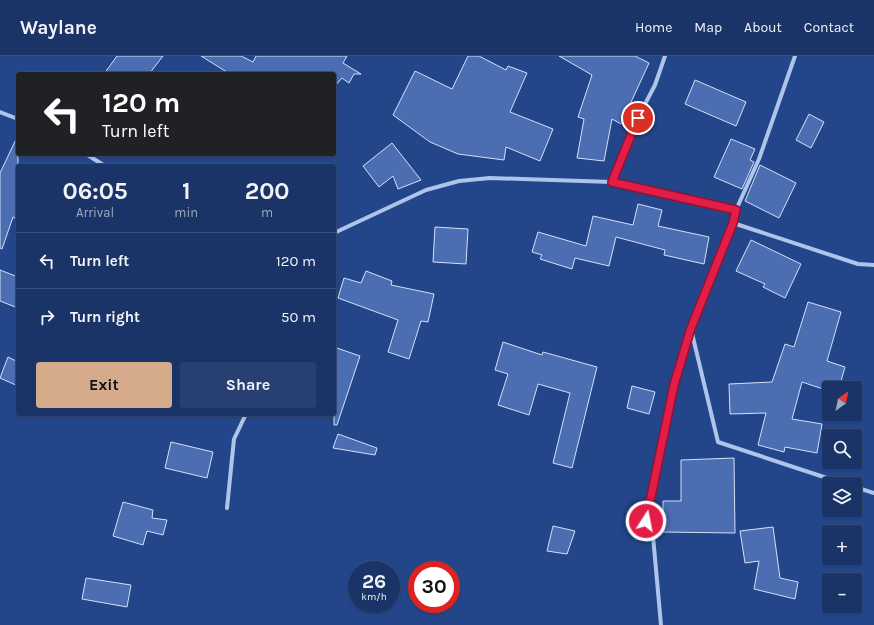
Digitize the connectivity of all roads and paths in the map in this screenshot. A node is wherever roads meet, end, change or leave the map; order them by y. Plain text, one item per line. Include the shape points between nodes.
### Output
1 (665, 56) edge
2 (795, 56) edge
3 (0, 112) edge
4 (16, 118) edge
5 (89, 156) edge
6 (102, 164) edge
7 (612, 182) junction
8 (736, 210) junction
9 (733, 223) junction
10 (336, 232) edge
11 (874, 265) edge
12 (691, 328) junction
13 (245, 416) edge
14 (825, 477) edge
15 (862, 489) edge
16 (874, 493) edge
17 (227, 508) dead end
18 (660, 625) edge

1 - 7 street via 655,85 632,129
2 - 8 street via 758,159
3 - 4 street
5 - 6 street
7 - 8 street
7 - 10 street via 490,178 459,181 426,190
8 - 9 street
9 - 11 street via 858,264
9 - 12 street
12 - 14 street via 718,442
12 - 18 street via 674,385 646,521 653,536
13 - 17 street via 234,439
15 - 16 street

